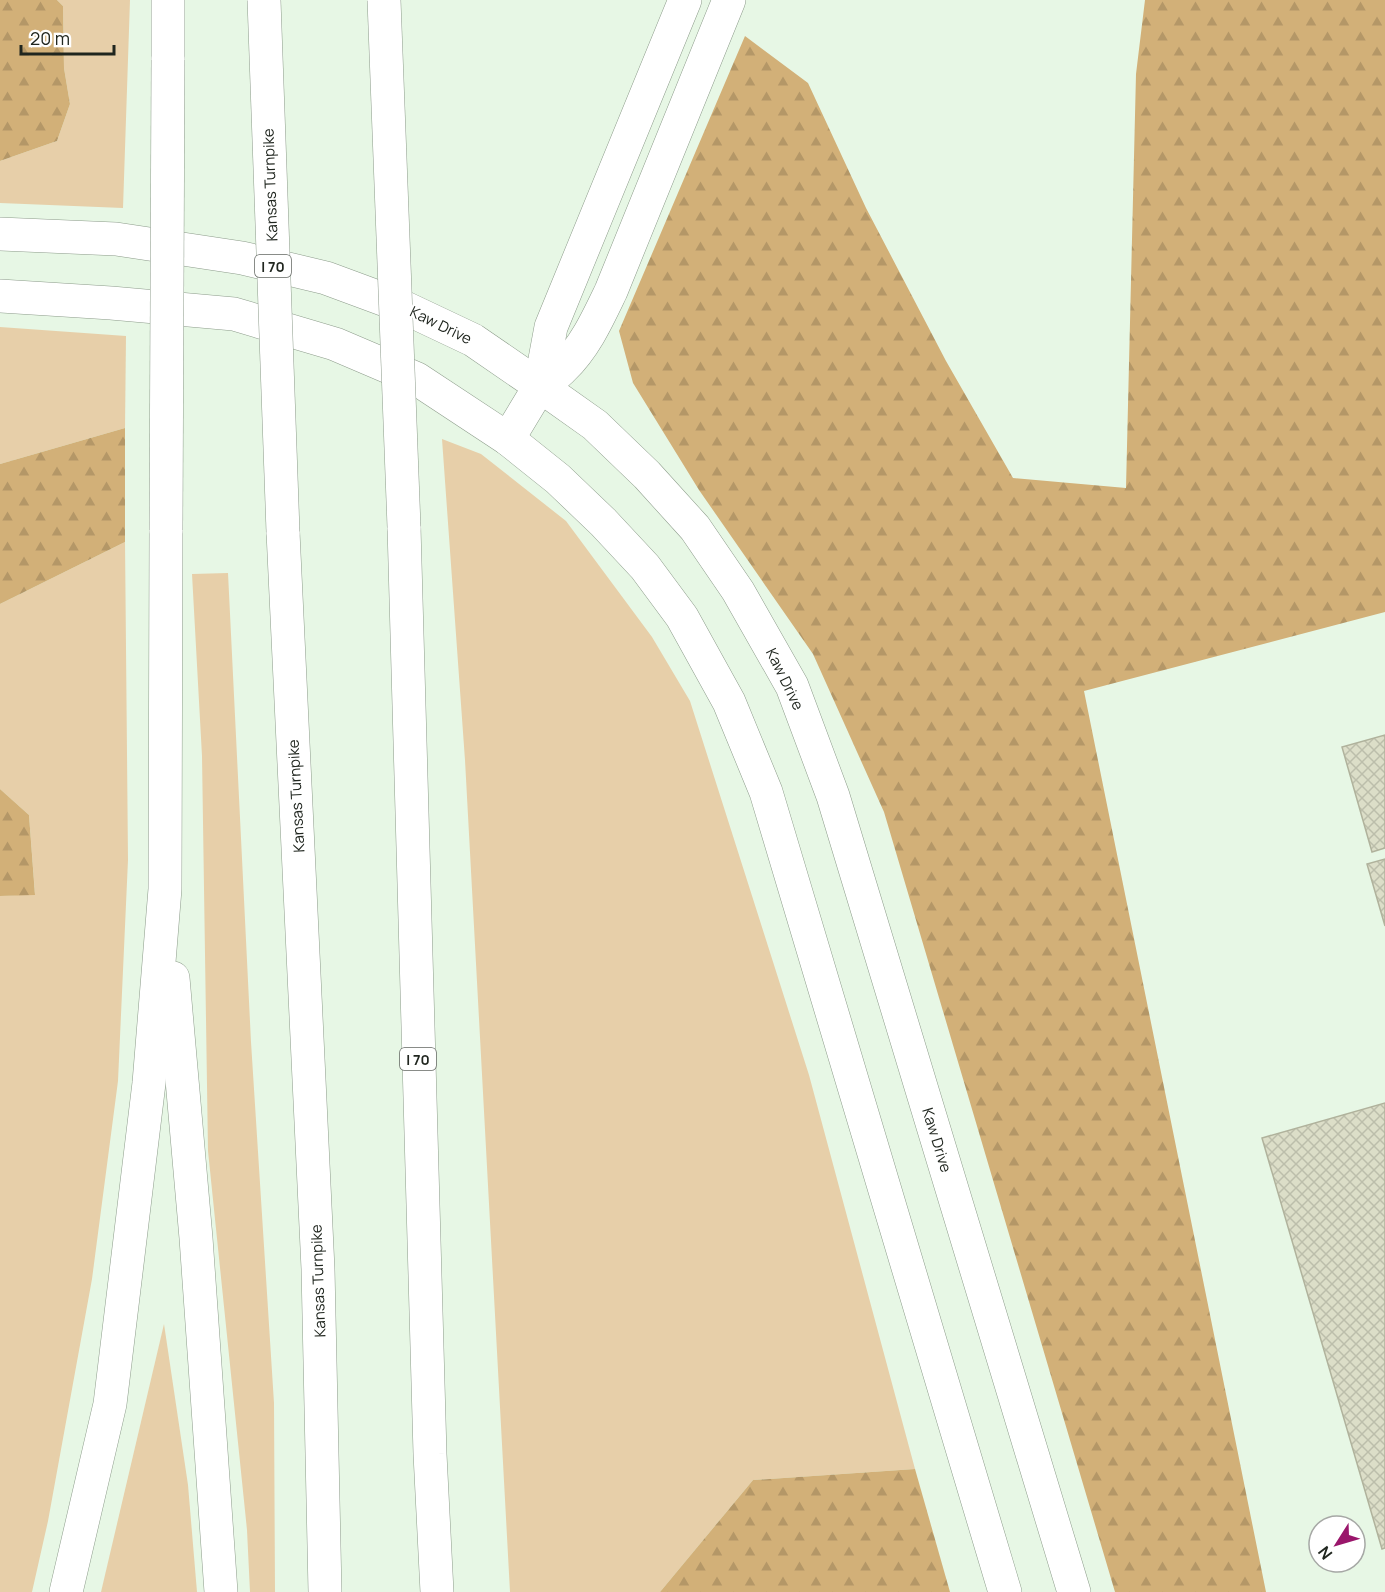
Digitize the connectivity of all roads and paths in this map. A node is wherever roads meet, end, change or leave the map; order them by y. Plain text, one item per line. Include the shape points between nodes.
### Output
1 (168, 0) edge
2 (264, 0) edge
3 (384, 0) edge
4 (685, 0) edge
5 (729, 0) edge
6 (0, 234) edge
7 (0, 296) edge
8 (540, 386) junction
9 (508, 439) junction
10 (165, 890) junction
11 (430, 1454) junction
12 (66, 1592) edge
13 (221, 1592) edge
14 (325, 1592) edge
15 (437, 1592) edge
16 (456, 1592) edge
17 (1005, 1592) edge
18 (1074, 1592) edge

1 - 10 main road, bridge
2 - 14 main road, Kansas Turnpike / I 70, bridge via 283,532 318,1269
3 - 11 main road, I 70, bridge via 404,527
4 - 8 main road via 551,327
5 - 8 main road via 594,326 563,369
6 - 8 main road, Kaw Drive via 116,239 242,258 326,278 399,305 473,340
7 - 9 main road via 234,314 335,344 417,379
8 - 9 main road
8 - 18 main road, Kaw Drive via 595,425 695,528 738,591 792,686 833,796
9 - 17 main road via 558,478 645,567 682,617 729,702 766,792
10 - 12 main road via 148,1083 110,1404
10 - 13 main road via 196,1238
11 - 15 main road, I 70
11 - 16 main road

